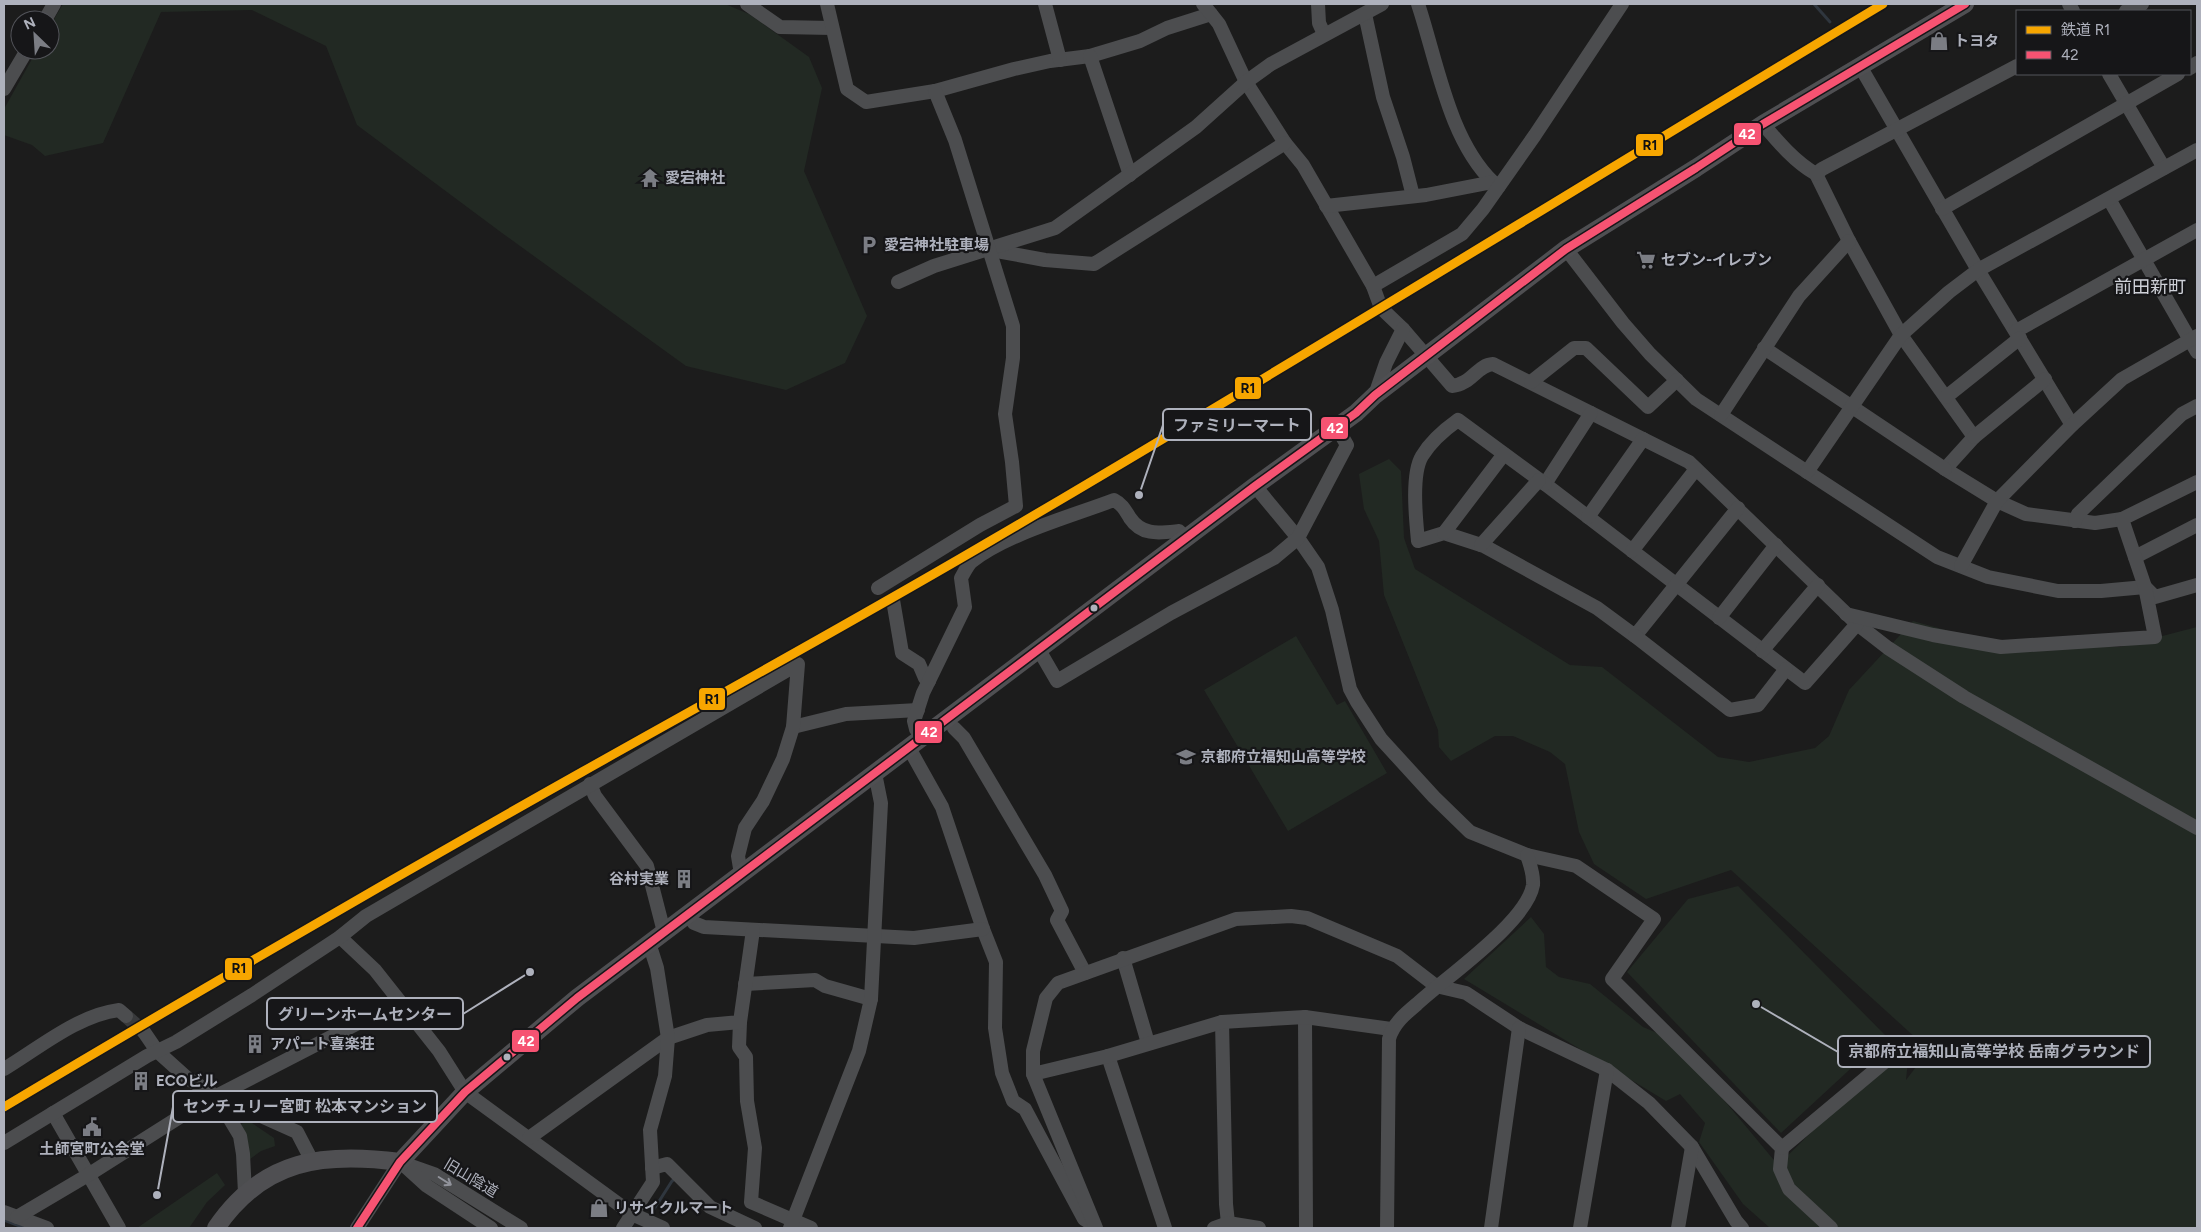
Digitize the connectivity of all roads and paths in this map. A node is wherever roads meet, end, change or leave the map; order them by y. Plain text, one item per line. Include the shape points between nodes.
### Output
1 (747, 4) edge
2 (827, 4) edge
3 (1046, 4) edge
4 (1318, 4) edge
5 (1382, 4) edge
6 (1418, 4) edge
7 (1622, 4) edge
8 (1965, 4) edge
9 (2142, 4) edge
10 (1207, 9) edge
11 (2128, 10) edge
12 (1365, 14) junction
13 (832, 28) junction
14 (1324, 34) junction
15 (1090, 56) junction
16 (21, 60) edge
17 (1060, 60) junction
18 (1860, 66) junction
19 (2016, 67) edge
20 (2110, 75) edge
21 (2176, 75) edge
22 (1246, 82) junction
23 (4, 89) edge
24 (935, 91) junction
25 (2126, 103) junction
26 (1763, 124) junction
27 (1897, 130) junction
28 (1284, 142) junction
29 (2197, 150) edge
30 (2164, 168) junction
31 (1816, 174) junction
32 (1130, 175) junction
33 (1496, 185) junction
34 (1414, 196) junction
35 (2109, 199) junction
36 (1326, 206) junction
37 (1942, 209) junction
38 (2197, 230) edge
39 (1849, 241) junction
40 (990, 249) junction
41 (1566, 249) junction
42 (2144, 260) junction
43 (1978, 270) junction
44 (898, 282) dead end
45 (1372, 286) junction
46 (1403, 329) junction
47 (1901, 334) junction
48 (2018, 334) junction
49 (2195, 343) edge
50 (1764, 348) junction
51 (1425, 357) junction
52 (2045, 379) junction
53 (1677, 380) junction
54 (1531, 382) junction
55 (1375, 395) junction
56 (1946, 397) junction
57 (2197, 406) edge
58 (1850, 407) junction
59 (1592, 413) junction
60 (1720, 415) junction
61 (2072, 425) junction
62 (1336, 426) junction
63 (1974, 437) junction
64 (1643, 439) junction
65 (1504, 454) junction
66 (1696, 469) junction
67 (1945, 469) junction
68 (1807, 472) junction
69 (1542, 482) junction
70 (2197, 482) edge
71 (1255, 486) junction
72 (1997, 501) junction
73 (1738, 508) junction
74 (1588, 517) junction
75 (2122, 519) junction
76 (2075, 522) junction
77 (2197, 525) edge
78 (1444, 533) junction
79 (1298, 538) junction
80 (1185, 540) junction
81 (1481, 545) junction
82 (1776, 545) junction
83 (1632, 551) junction
84 (2135, 557) junction
85 (1961, 566) junction
86 (1818, 585) junction
87 (2197, 585) edge
88 (1677, 586) junction
89 (2145, 587) junction
90 (878, 588) dead end
91 (893, 600) dead end
92 (1846, 614) junction
93 (1719, 618) junction
94 (1857, 624) junction
95 (1636, 636) junction
96 (1039, 650) junction
97 (1762, 651) junction
98 (1786, 669) junction
99 (929, 681) junction
100 (918, 710) junction
101 (792, 727) junction
102 (954, 728) dead end
103 (915, 743) junction
104 (875, 773) junction
105 (590, 784) junction
106 (2197, 828) edge
107 (1527, 855) junction
108 (742, 874) junction
109 (688, 914) junction
110 (983, 929) junction
111 (753, 930) junction
112 (664, 932) junction
113 (340, 937) junction
114 (874, 937) junction
115 (649, 943) junction
116 (1123, 958) junction
117 (1085, 972) junction
118 (745, 984) junction
119 (1436, 986) junction
120 (871, 999) junction
121 (399, 1002) junction
122 (126, 1016) tunnel mouth
123 (1304, 1017) junction
124 (740, 1022) junction
125 (1222, 1022) junction
126 (1520, 1028) junction
127 (1392, 1029) junction
128 (144, 1032) tunnel mouth
129 (668, 1038) junction
130 (1148, 1043) junction
131 (157, 1051) junction
132 (1914, 1054) dead end
133 (1108, 1056) junction
134 (4, 1069) edge
135 (1607, 1070) junction
136 (1033, 1074) junction
137 (465, 1092) junction
138 (216, 1096) junction
139 (54, 1113) junction
140 (529, 1138) junction
141 (4, 1143) edge
142 (1692, 1147) junction
143 (1782, 1148) junction
144 (312, 1161) junction
145 (400, 1162) junction
146 (652, 1168) junction
147 (88, 1175) junction
148 (245, 1193) junction
149 (10, 1214) edge
150 (632, 1214) junction
151 (1228, 1223) junction
152 (791, 1225) edge
153 (1096, 1227) edge
154 (47, 1228) edge
155 (119, 1228) edge
156 (216, 1228) edge
157 (357, 1228) edge
158 (491, 1228) edge
159 (521, 1228) edge
160 (623, 1228) edge
161 (663, 1228) edge
162 (755, 1228) edge
163 (811, 1228) edge
164 (1164, 1228) edge
165 (1214, 1228) edge
166 (1259, 1228) edge
167 (1306, 1228) edge
168 (1387, 1228) edge
169 (1491, 1228) edge
170 (1580, 1228) edge
171 (1678, 1228) edge
172 (1742, 1228) edge
173 (1831, 1228) edge

1 - 13 street via 780,27
2 - 13 street
3 - 17 street
4 - 14 street via 1319,23
5 - 12 street
6 - 33 street via 1456,125 1469,154
7 - 33 street
8 - 18 main road
9 - 11 street
10 - 15 street via 1140,42
10 - 22 street via 1218,24
12 - 14 street
12 - 34 street via 1383,97
13 - 24 street via 847,88 866,102
14 - 22 street
15 - 17 street
15 - 32 street
16 - 23 street
17 - 24 street
18 - 26 main road
18 - 27 street
19 - 27 street
20 - 25 street
21 - 25 street
22 - 28 street
22 - 32 street via 1196,128
24 - 40 street via 955,140
25 - 30 street
25 - 37 street
26 - 31 street via 1807,169
26 - 41 main road
27 - 31 street
27 - 37 street
28 - 36 street via 1303,165
28 - 40 street via 1094,264 1045,260
29 - 30 street
30 - 35 street
31 - 39 street
32 - 40 street via 1055,228
33 - 34 street
33 - 45 street via 1462,234
34 - 36 street
35 - 42 street
35 - 43 street
36 - 45 street
37 - 43 street
38 - 42 street
39 - 47 street
39 - 50 street via 1799,296
40 - 44 street via 934,266
40 - 90 street via 1013,326 1013,358 1005,414 1016,506
41 - 51 main road
41 - 53 street via 1623,323
42 - 48 street
42 - 49 street
43 - 47 street
43 - 48 street
45 - 46 street via 1381,308
46 - 51 street
46 - 55 street
47 - 56 street
47 - 58 street
48 - 52 street
48 - 56 street
49 - 61 street via 2122,379
50 - 58 street
50 - 60 street
51 - 54 street via 1452,386 1463,385 1487,364
51 - 55 main road
52 - 61 street
52 - 63 street
53 - 54 street via 1648,407 1586,348 1574,348
53 - 60 street via 1696,399
54 - 59 street
55 - 62 main road
56 - 63 street
57 - 76 street via 2182,414 2078,514
58 - 67 street
58 - 68 street
59 - 64 street
59 - 69 street
60 - 68 street
61 - 72 street
62 - 71 main road
62 - 79 street via 1347,445
63 - 67 street
64 - 66 street via 1689,462
64 - 74 street
65 - 69 street
65 - 78 street
65 - 78 street via 1458,420 1439,434 1421,458 1415,510 1418,541
66 - 73 street
66 - 83 street
67 - 72 street
68 - 85 street via 1937,558
69 - 74 street
69 - 81 street
70 - 75 street
71 - 79 street
71 - 80 main road
72 - 76 street via 2026,514
72 - 85 street
73 - 82 street
73 - 88 street
74 - 83 street
75 - 76 street
75 - 84 street
77 - 84 street
78 - 81 street
79 - 96 street via 1274,558 1057,681
79 - 107 street via 1318,568 1332,610 1350,689 1381,739 1470,832
80 - 96 main road
80 - 99 street via 1179,531 1149,533 1140,529 1114,500 988,551 970,563 960,578 965,606
81 - 95 street via 1597,608
82 - 86 street
82 - 93 street
83 - 88 street
84 - 89 street
85 - 89 street via 1988,577 2058,591
86 - 92 street
86 - 97 street
87 - 89 street via 2155,597
88 - 93 street
88 - 95 street
89 - 92 street via 2155,637 2001,647
91 - 99 street via 902,653 920,664
92 - 94 street
93 - 97 street
94 - 98 street via 1805,683
94 - 106 street via 1964,697
95 - 98 street via 1730,710 1758,705
96 - 103 main road
97 - 98 street
99 - 100 street
100 - 101 street via 846,714
100 - 103 street via 914,721
101 - 105 street via 798,664
101 - 108 street via 783,759 763,801 745,828 738,856
102 - 117 street via 964,738 1045,875 1062,911 1057,920
103 - 104 main road
103 - 110 street via 942,807
104 - 108 main road
104 - 114 street via 881,803
105 - 112 street via 595,796 647,866
105 - 113 street via 366,916
107 - 119 street via 1533,880 1524,906 1509,926
107 - 143 street via 1576,866 1654,919 1612,979
108 - 109 main road
109 - 111 street via 694,923 704,927
109 - 112 main road
110 - 114 street via 914,938
110 - 153 street via 996,962 994,1028 1002,1073 1013,1100 1025,1109 1084,1219
111 - 114 street
111 - 118 street
112 - 115 main road
113 - 121 street via 375,970
113 - 131 street
114 - 120 street
115 - 129 street via 657,968
115 - 137 main road via 577,998
116 - 117 street
116 - 119 street via 1236,919 1291,916 1307,918 1397,956
116 - 130 street
117 - 136 street via 1058,983 1046,998 1034,1051
118 - 120 street via 815,980
118 - 124 street
119 - 126 street via 1466,993
119 - 127 street
120 - 152 street via 859,1051
121 - 137 street via 439,1051
121 - 138 street
122 - 134 street via 119,1010 102,1012
123 - 125 street
123 - 127 street
123 - 167 street
124 - 129 street via 707,1026
124 - 152 street via 739,1047 746,1056 747,1101 755,1148 751,1202
125 - 130 street
125 - 151 street
126 - 135 street
126 - 169 street
127 - 168 street via 1389,1039
128 - 131 street
129 - 140 street
129 - 146 street via 664,1076 650,1130
130 - 133 street
131 - 138 street via 187,1078
131 - 139 street
132 - 143 street via 1899,1050
133 - 136 street
133 - 164 street
135 - 142 street via 1649,1103
135 - 170 street
136 - 153 street
137 - 140 street
137 - 145 main road
138 - 144 street via 297,1132
138 - 147 street
138 - 148 street via 240,1136
139 - 141 street
139 - 147 street
140 - 150 street
142 - 171 street
142 - 172 street
143 - 173 street via 1780,1170 1790,1188
144 - 145 main road via 368,1158
144 - 148 main road via 270,1176
145 - 157 street
145 - 158 street via 427,1186
145 -> 159 street, 旧山陰道 via 434,1174
146 - 150 street via 653,1182
146 - 162 street via 667,1164 710,1207
147 - 149 street
147 - 155 street
148 - 156 main road
149 - 154 street
150 - 160 street
150 - 161 street
151 - 165 street
151 - 166 street
152 - 163 street

